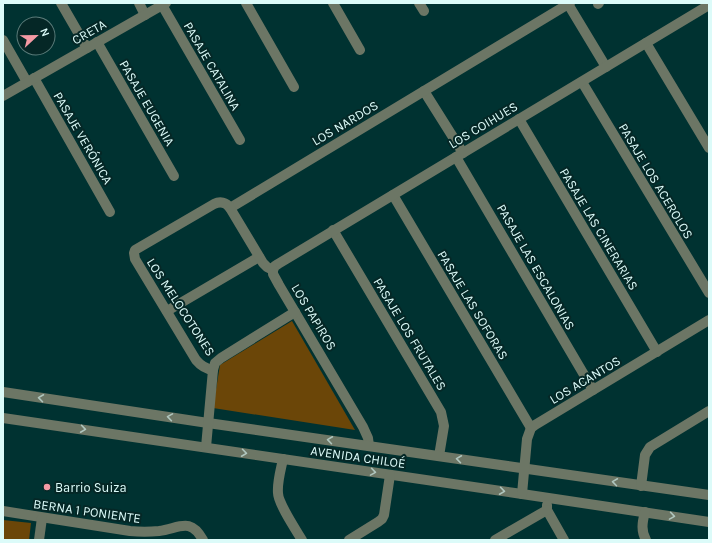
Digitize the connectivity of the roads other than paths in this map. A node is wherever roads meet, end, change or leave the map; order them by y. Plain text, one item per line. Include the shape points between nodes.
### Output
1 (61, 3) edge
2 (139, 3) edge
3 (246, 3) edge
4 (333, 3) edge
5 (164, 4) edge
6 (569, 4) edge
7 (709, 5) edge
8 (145, 15) junction
9 (3, 40) edge
10 (97, 42) junction
11 (646, 43) junction
12 (87, 48) junction
13 (360, 50) dead end
14 (606, 67) junction
15 (31, 80) junction
16 (582, 82) junction
17 (294, 87) dead end
18 (424, 91) junction
19 (3, 96) edge
20 (519, 119) junction
21 (240, 140) dead end
22 (709, 148) edge
23 (459, 155) junction
24 (174, 176) dead end
25 (393, 195) junction
26 (230, 208) junction
27 (110, 212) dead end
28 (333, 230) junction
29 (259, 257) junction
30 (273, 270) junction
31 (709, 293) edge
32 (167, 311) junction
33 (295, 312) junction
34 (709, 320) edge
35 (657, 352) junction
36 (213, 370) junction
37 (593, 390) junction
38 (3, 392) edge
39 (709, 411) edge
40 (3, 418) edge
41 (208, 423) junction
42 (531, 428) junction
43 (369, 446) junction
44 (206, 447) junction
45 (439, 456) junction
46 (282, 459) junction
47 (525, 468) junction
48 (390, 475) junction
49 (641, 486) junction
50 (522, 494) junction
51 (709, 496) edge
52 (548, 498) junction
53 (547, 510) junction
54 (3, 511) edge
55 (644, 512) junction
56 (42, 518) junction
57 (709, 522) edge
58 (130, 536) edge
59 (39, 540) edge
60 (203, 540) edge
61 (302, 540) edge
62 (349, 540) edge
63 (495, 540) edge
64 (564, 540) edge
65 (646, 540) edge

1 - 12 street
2 - 8 street
3 - 17 street
4 - 13 street
5 - 8 street, CRETA
5 - 21 street, PASAJE CATALINA
6 - 14 street
6 - 18 street, LOS NARDOS
7 - 11 street, LOS COIHUES
8 - 10 street, CRETA
9 - 15 street, PASAJE VERÓNICA
10 - 12 street, CRETA
10 - 24 street, PASAJE EUGENIA
11 - 14 street, LOS COIHUES
11 - 22 street
12 - 15 street, CRETA
14 - 16 street, LOS COIHUES
15 - 19 street, CRETA
15 - 27 street, PASAJE VERÓNICA
16 - 20 street, LOS COIHUES
16 - 31 street, PASAJE LOS ACEROLOS
18 - 23 street, PASAJE LAS ESCALONIAS
18 - 26 street, LOS NARDOS
20 - 23 street, LOS COIHUES
20 - 35 street, PASAJE LAS CINERARIAS
23 - 25 street, LOS COIHUES
23 - 37 street, PASAJE LAS ESCALONIAS
25 - 28 street, LOS COIHUES
25 - 42 street, PASAJE LAS SOFORAS
26 - 29 street, LOS PAPIROS
26 - 32 street, LOS MELOCOTONES via 225,203 218,202 135,250 135,259
28 - 30 street, LOS COIHUES via 275,266
28 - 45 street, PASAJE LOS FRUTALES via 441,412 444,426
29 - 30 street, LOS PAPIROS
29 - 32 street
30 - 33 street, LOS PAPIROS
32 - 36 street, LOS MELOCOTONES via 200,364
33 - 36 street via 218,360
33 - 43 street, LOS PAPIROS via 363,427
34 - 35 street, LOS ACANTOS
35 - 37 street, LOS ACANTOS
36 - 41 street
37 - 42 street, LOS ACANTOS
41 -> 38 street, AVENIDA CHILOÉ
39 - 49 street via 650,447 645,455
40 -> 44 street, AVENIDA CHILOÉ
43 -> 41 street, AVENIDA CHILOÉ
41 - 44 street
42 - 47 street via 527,439
43 - 45 street, AVENIDA CHILOÉ
44 -> 46 street, AVENIDA CHILOÉ
47 -> 45 street, AVENIDA CHILOÉ
46 -> 48 street, AVENIDA CHILOÉ
46 - 61 street via 278,494
49 -> 47 street, AVENIDA CHILOÉ
47 - 50 street
48 -> 50 street, AVENIDA CHILOÉ
48 - 62 street via 382,519
49 - 51 street, AVENIDA CHILOÉ
50 - 52 street, AVENIDA CHILOÉ
52 - 53 street
52 - 55 street, AVENIDA CHILOÉ
53 - 63 street
53 - 64 street
54 - 56 street, BERNA 1 PONIENTE
55 -> 57 street, AVENIDA CHILOÉ
55 - 65 street via 642,527
56 - 58 street, BERNA 1 PONIENTE
56 - 59 street
58 - 60 street, BERNA 1 PONIENTE via 182,525 192,527

